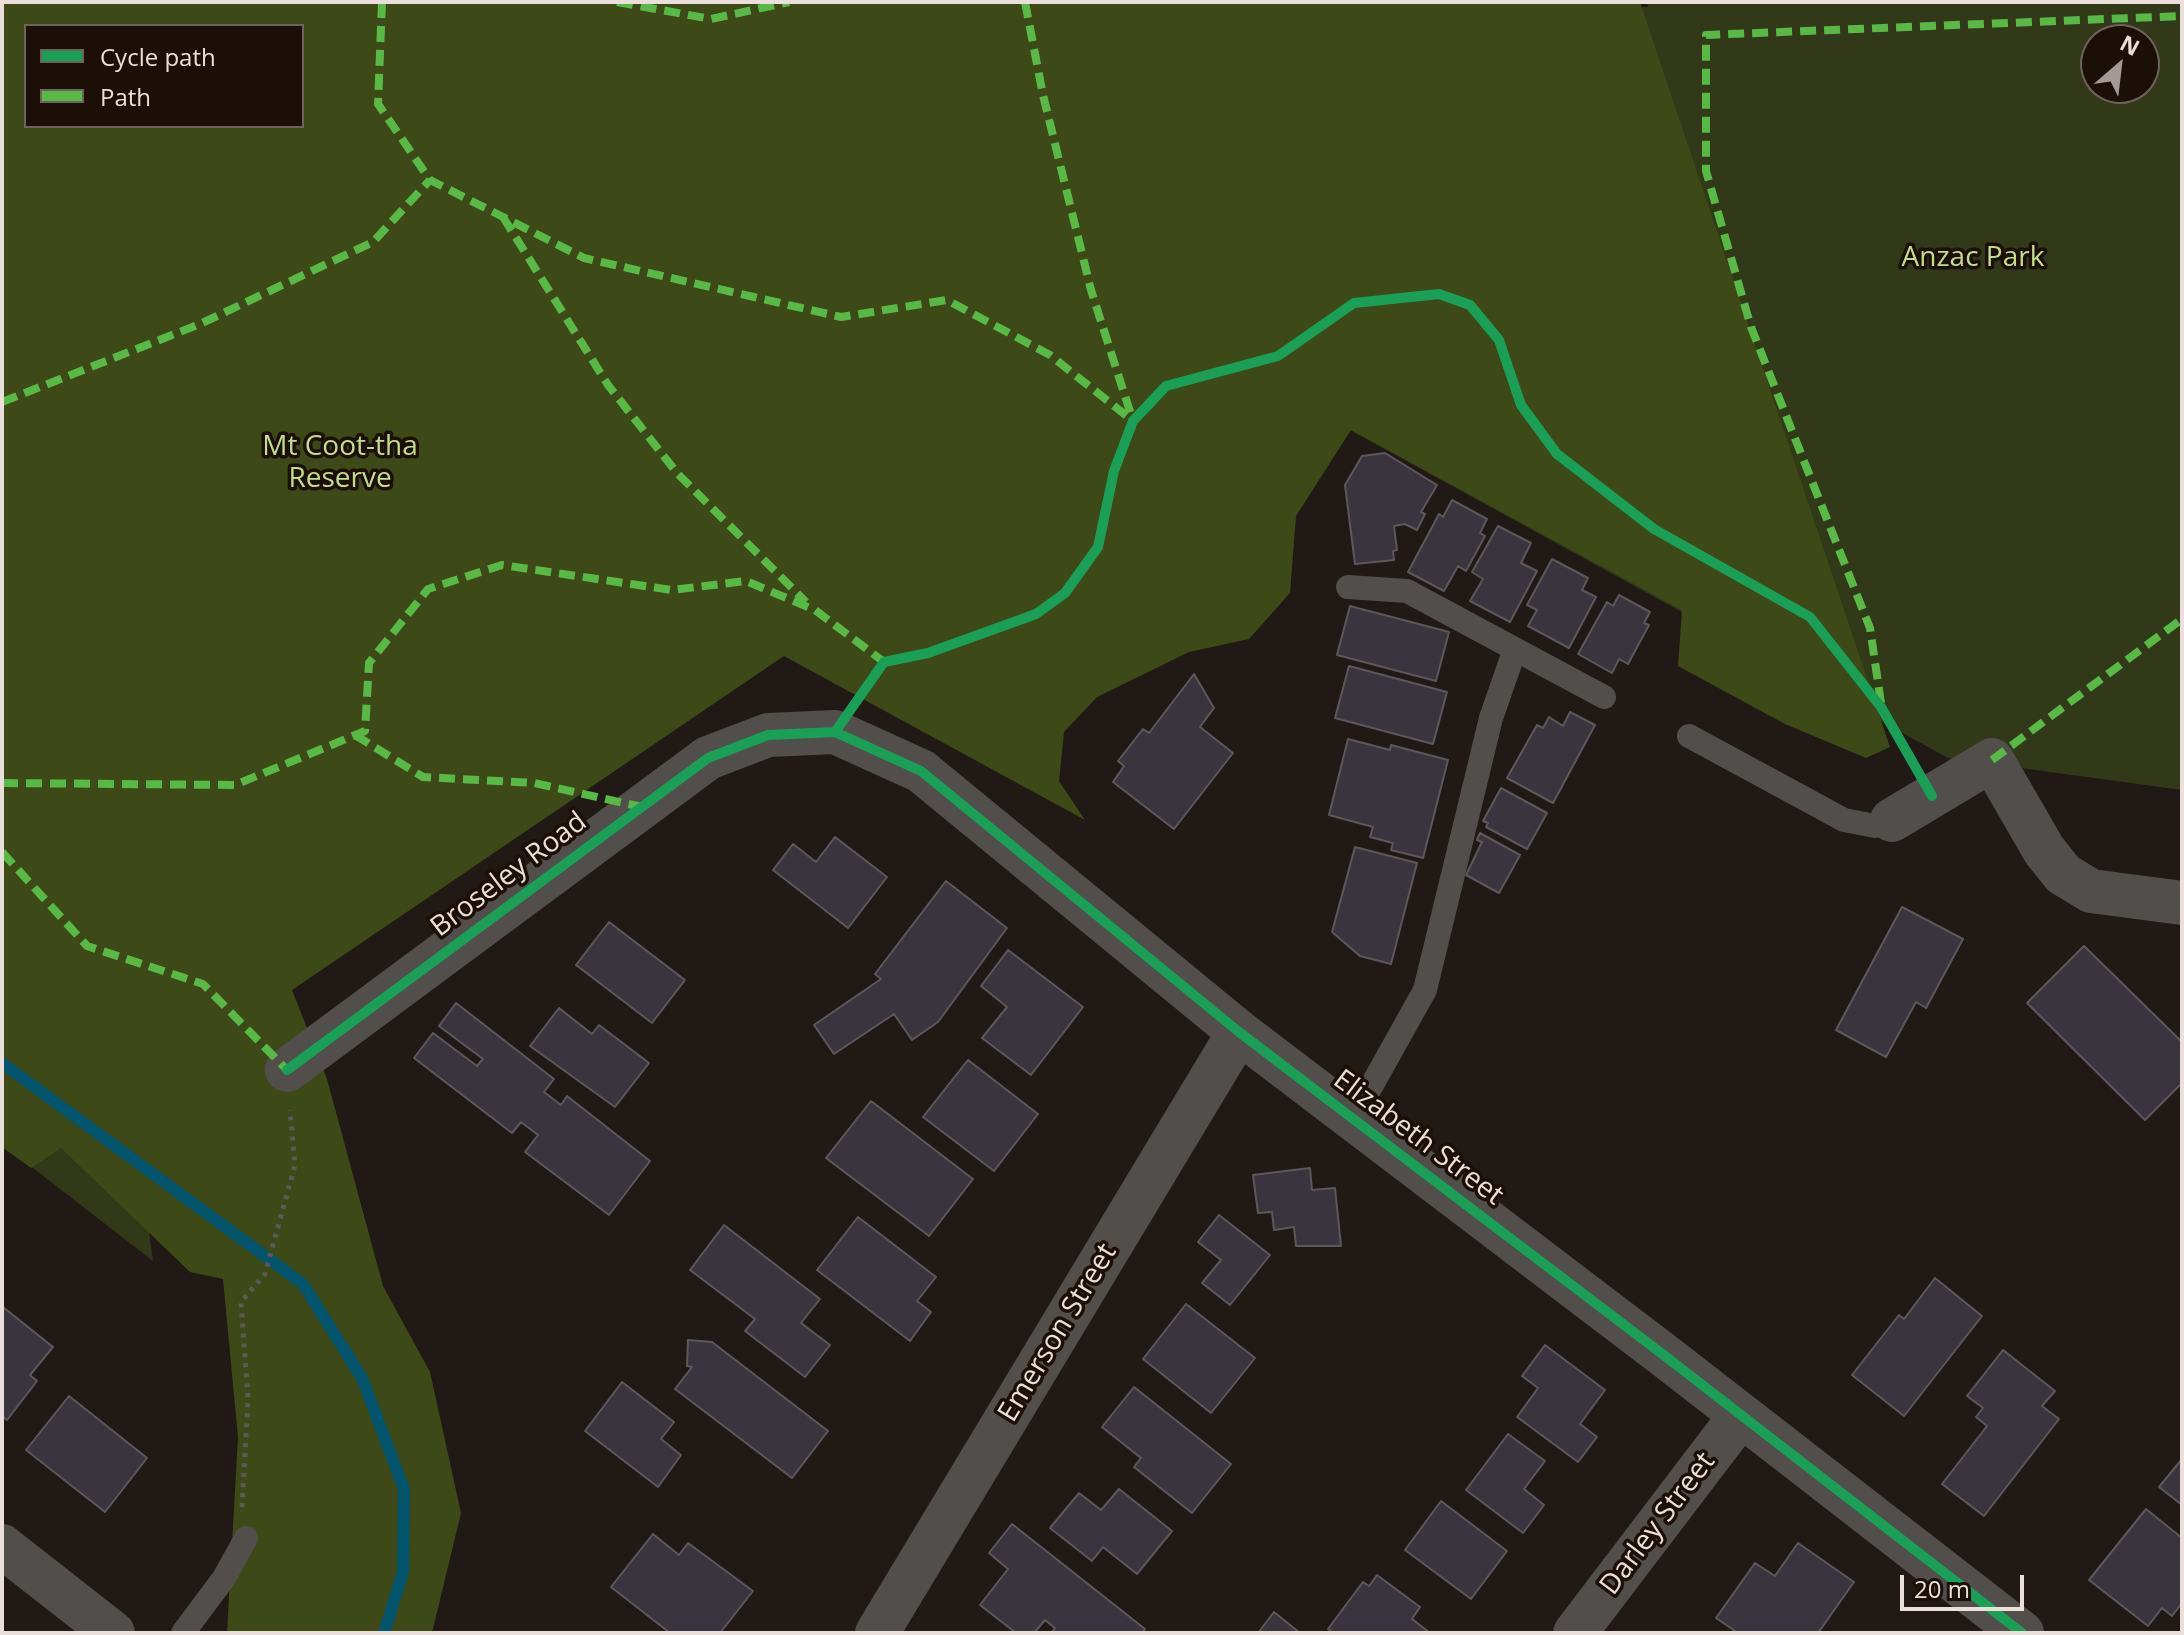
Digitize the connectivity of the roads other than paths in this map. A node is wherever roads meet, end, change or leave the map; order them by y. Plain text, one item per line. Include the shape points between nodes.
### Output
1 (1348, 587) dead end
2 (1515, 649) junction
3 (1604, 697) dead end
4 (768, 735) joint
5 (1689, 736) dead end
6 (1892, 820) joint
7 (2182, 903) edge
8 (1239, 1032) junction
9 (287, 1070) road end
10 (1353, 1119) junction
11 (1741, 1415) junction
12 (243, 1545) road end
13 (2, 1546) edge
14 (113, 1633) edge
15 (183, 1633) edge
16 (877, 1633) edge
17 (1575, 1633) edge
18 (2022, 1633) edge

1 - 2 lane via 1407,591
2 - 3 lane
2 - 10 lane via 1483,748 1425,990
4 - 8 street, Elizabeth Street via 835,732 921,771
4 - 9 street, Broseley Road via 708,758
5 - 6 lane via 1844,820 1875,826
6 - 7 street via 1992,760 2063,874 2091,891
8 - 10 street, Elizabeth Street
8 - 16 street, Emerson Street
10 - 11 street, Elizabeth Street
11 - 17 street, Darley Street
11 - 18 street, Elizabeth Street
12 - 15 lane
13 - 14 street

